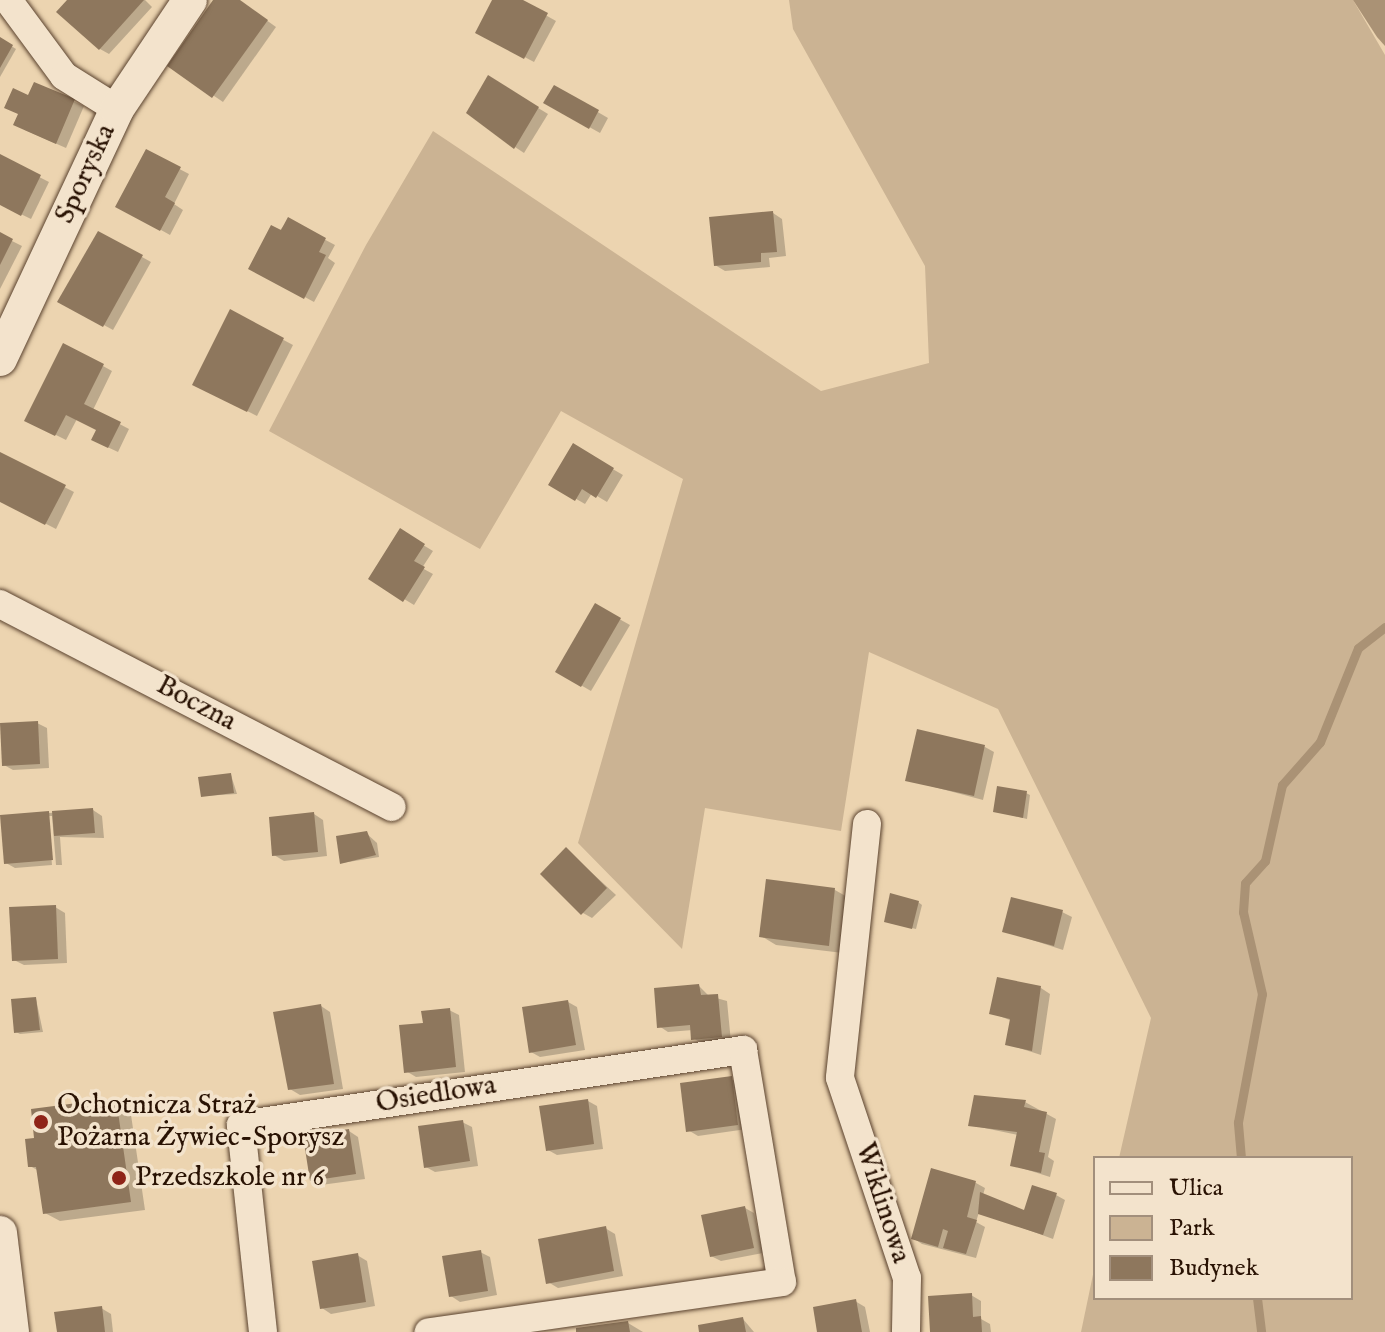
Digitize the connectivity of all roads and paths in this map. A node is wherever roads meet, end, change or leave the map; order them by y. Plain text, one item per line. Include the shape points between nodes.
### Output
1 (8, 0) edge
2 (190, 0) edge
3 (117, 109) junction
4 (0, 359) edge
5 (0, 604) edge
6 (392, 807) dead end
7 (867, 824) dead end
8 (0, 1233) edge
9 (12, 1332) edge
10 (263, 1332) edge
11 (429, 1332) edge
12 (906, 1332) edge

1 - 3 street via 64,76
2 - 3 street, Sporyska
3 - 4 street, Sporyska
5 - 6 street, Boczna
7 - 12 street, Wiklinowa via 840,1078 907,1278
8 - 9 street
10 - 11 street, Osiedlowa via 241,1125 743,1050 782,1282

